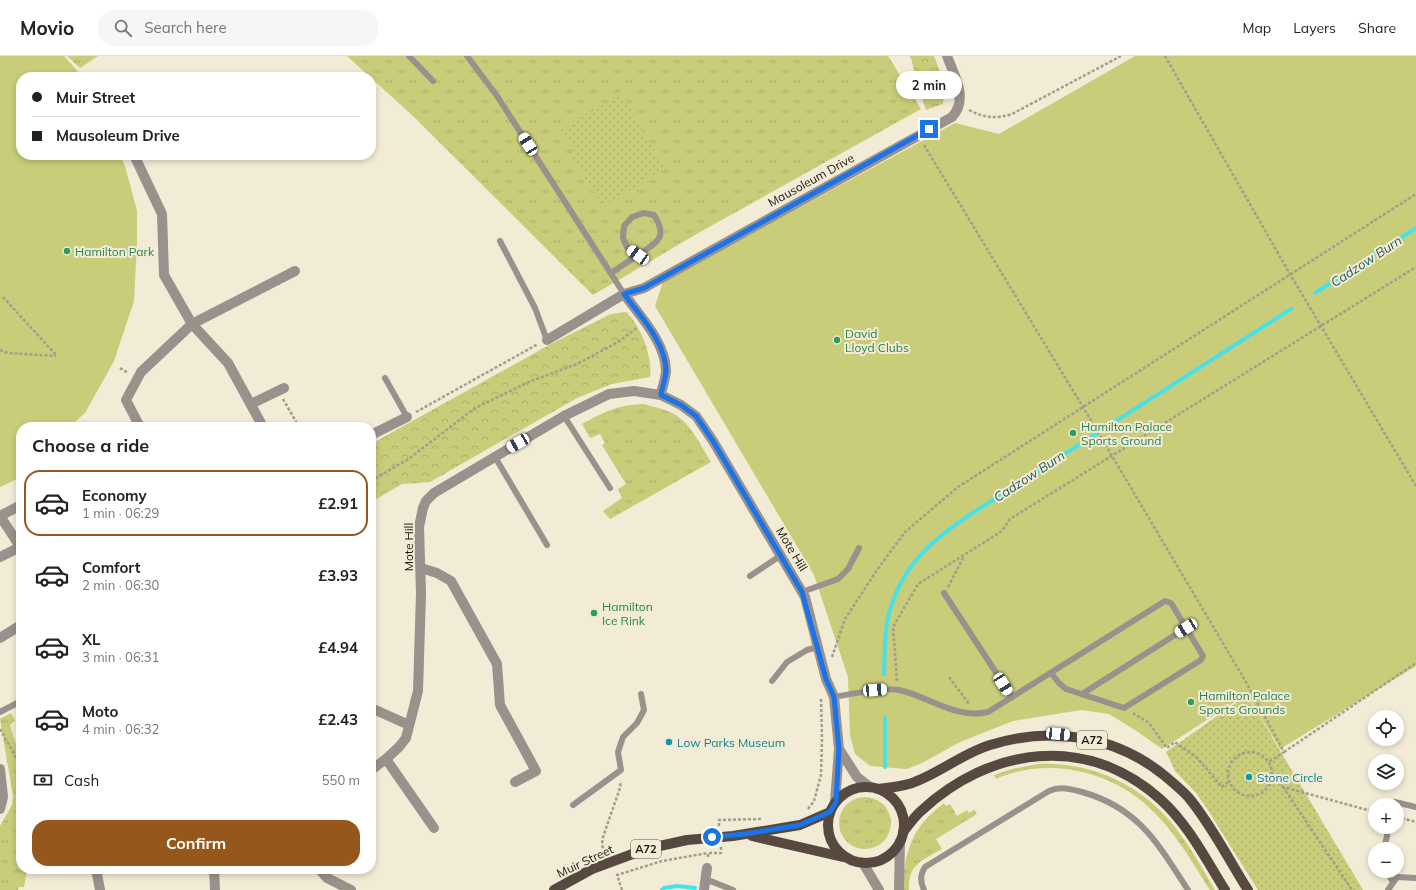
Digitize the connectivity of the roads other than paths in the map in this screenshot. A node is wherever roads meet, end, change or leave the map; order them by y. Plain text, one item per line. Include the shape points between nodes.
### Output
1 (410, 56) edge
2 (467, 56) edge
3 (947, 56) edge
4 (433, 81) dead end
5 (136, 160) edge
6 (500, 241) dead end
7 (638, 255) junction
8 (295, 270) dead end
9 (611, 273) junction
10 (624, 294) junction
11 (192, 324) junction
12 (547, 340) joint
13 (385, 378) dead end
14 (281, 390) road end
15 (661, 395) junction
16 (251, 404) junction
17 (564, 416) junction
18 (407, 417) joint
19 (137, 422) edge
20 (260, 422) edge
21 (376, 432) edge
22 (495, 457) junction
23 (610, 488) dead end
24 (16, 508) edge
25 (0, 516) edge
26 (16, 540) edge
27 (546, 545) dead end
28 (859, 548) dead end
29 (16, 550) edge
30 (780, 556) junction
31 (0, 557) edge
32 (421, 568) junction
33 (750, 576) dead end
34 (802, 592) junction
35 (944, 593) road end
36 (16, 628) edge
37 (1186, 628) junction
38 (0, 638) edge
39 (818, 647) junction
40 (1051, 673) junction
41 (772, 681) dead end
42 (641, 694) dead end
43 (1082, 694) junction
44 (834, 697) junction
45 (1012, 697) junction
46 (16, 704) edge
47 (376, 710) edge
48 (0, 712) edge
49 (409, 725) junction
50 (839, 749) junction
51 (386, 759) junction
52 (376, 766) edge
53 (0, 769) edge
54 (515, 782) dead end
55 (874, 788) junction
56 (2, 797) edge
57 (836, 802) junction
58 (1404, 804) edge
59 (573, 805) dead end
60 (1416, 807) edge
61 (0, 809) edge
62 (830, 812) junction
63 (434, 828) dead end
64 (745, 834) junction
65 (902, 836) junction
66 (847, 858) junction
67 (862, 862) junction
68 (707, 868) road end
69 (97, 874) edge
70 (214, 874) edge
71 (323, 874) edge
72 (1390, 878) edge
73 (1416, 878) edge
74 (1393, 882) junction
75 (705, 885) edge
76 (100, 890) edge
77 (215, 890) edge
78 (351, 890) edge
79 (554, 890) edge
80 (733, 890) edge
81 (879, 890) edge
82 (899, 890) edge
83 (924, 890) edge
84 (1188, 890) edge
85 (1225, 890) edge
86 (1248, 890) edge
87 (1388, 890) edge

1 - 4 lane
2 - 9 lane via 497,96
3 - 10 street, Mausoleum Drive via 960,92 957,112 952,117 644,288
5 - 11 street via 162,214 164,275
6 - 12 lane via 536,308
7 - 7 lane via 627,247 623,238 624,226 632,217 644,213 654,215 660,224 662,234 658,242
7 - 9 lane
8 - 11 street
9 - 10 lane
10 - 12 street
10 - 15 street via 656,338 663,356 666,371
11 - 16 street via 228,363
11 - 19 street via 141,372 126,400
13 - 18 lane
14 - 16 street
15 - 17 street, Mote Hill via 634,391 608,394
15 - 30 street, Mote Hill via 696,416
16 - 20 street
17 - 22 street, Mote Hill
17 - 23 lane
18 - 21 street
22 - 27 lane
22 - 32 street, Mote Hill via 434,493 426,501 420,527
24 - 25 street
25 - 26 street
28 - 34 lane via 848,569 838,579
29 - 31 street
30 - 33 lane
30 - 34 street, Mote Hill
32 - 49 street, Mote Hill via 418,691
32 - 54 street via 451,581 497,664 500,705 536,771
34 - 39 street, Mote Hill
35 - 45 lane
36 - 38 street
37 - 40 lane via 1171,603 1162,602
37 - 43 lane
37 - 43 lane via 1203,654 1202,659 1124,708
39 - 41 lane via 786,662
39 - 44 street, Mote Hill via 826,679
40 - 43 lane via 1066,689
40 - 45 lane
42 - 59 lane via 644,710 637,723 623,738 618,752 621,770
44 - 45 lane via 894,689 962,712 977,714 988,712
44 - 50 street, Mote Hill
46 - 48 lane
47 - 49 street
49 - 51 street, Mote Hill via 406,738
50 - 55 street, Mote Hill via 857,777
50 - 57 street, Mote Hill
51 - 52 street, Mote Hill
51 - 63 street
53 - 56 street
55 - 57 main road, A72 via 850,790
55 - 65 main road via 886,793 899,806 904,823
55 - 86 main road, A72 via 916,782 971,753 1004,741 1058,734 1099,742 1146,761 1182,791 1200,812
56 - 61 street
57 - 62 main road, A72
58 - 60 lane
62 - 64 main road, Muir Street / A72 via 800,825
62 - 66 main road, A72 via 830,838 840,853
64 - 66 main road, Muir Street / A72
64 - 79 main road, Muir Street / A72 via 660,845 592,869
65 - 67 main road, A72 via 889,855 881,860
65 - 82 street
65 - 85 main road, A72 via 920,812 934,799 990,767 1003,762 1036,757 1076,758 1097,762 1123,773 1160,799 1181,821
66 - 67 main road, A72
67 - 81 street
68 - 75 street
69 - 76 street
70 - 77 street
71 - 78 street
72 - 74 lane
73 - 74 lane via 1397,877
74 - 87 lane
75 - 80 lane via 713,882
83 - 84 lane via 920,879 925,867 1049,791 1058,788 1090,795 1115,806 1133,818 1150,835

